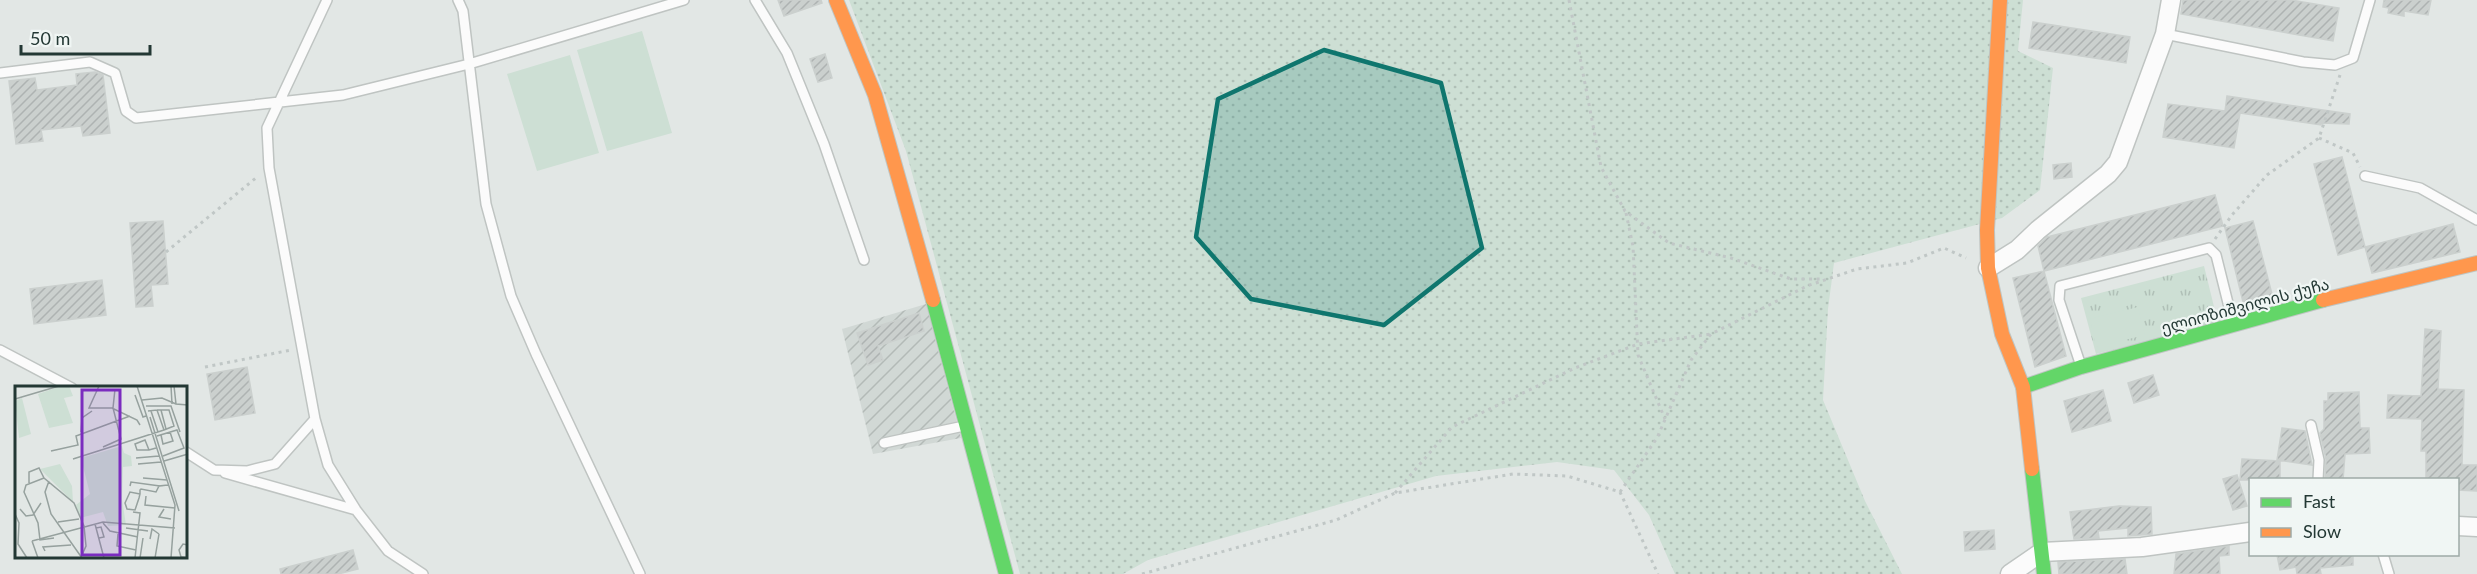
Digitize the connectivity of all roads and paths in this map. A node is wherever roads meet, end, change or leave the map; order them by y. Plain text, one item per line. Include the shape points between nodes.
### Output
1 (327, 0) edge
2 (458, 0) edge
3 (684, 0) edge
4 (755, 0) edge
5 (836, 0) edge
6 (1569, 0) edge
7 (2000, 0) edge
8 (2171, 0) edge
9 (2370, 0) edge
10 (2165, 34) junction
11 (2345, 61) junction
12 (469, 64) junction
13 (0, 73) edge
14 (277, 104) junction
15 (2319, 138) junction
16 (269, 168) junction
17 (2365, 176) joint
18 (1625, 211) junction
19 (2477, 220) edge
20 (2209, 248) junction
21 (166, 252) dead end
22 (864, 260) dead end
23 (2477, 263) edge
24 (1988, 268) junction
25 (1829, 279) junction
26 (2234, 326) junction
27 (1711, 334) junction
28 (1638, 344) junction
29 (302, 348) junction
30 (0, 350) edge
31 (205, 367) dead end
32 (2081, 367) junction
33 (68, 386) edge
34 (2023, 387) junction
35 (315, 419) junction
36 (1665, 419) junction
37 (2311, 425) dead end
38 (966, 426) junction
39 (884, 443) dead end
40 (188, 453) edge
41 (214, 470) junction
42 (2318, 478) edge
43 (1620, 492) junction
44 (1395, 493) junction
45 (356, 510) junction
46 (2459, 526) edge
47 (2477, 527) edge
48 (2249, 531) edge
49 (2042, 552) junction
50 (2383, 556) edge
51 (423, 574) edge
52 (640, 574) edge
53 (1006, 574) edge
54 (1142, 574) edge
55 (1658, 574) edge
56 (2010, 574) edge
57 (2044, 574) edge
58 (2389, 574) edge

1 - 14 lane
2 - 12 lane via 463,11
3 - 12 lane
4 - 22 lane via 787,53
5 - 38 street via 875,95
6 - 18 path via 1601,167
7 - 24 street
8 - 10 street
9 - 11 lane via 2354,58
10 - 11 lane via 2303,63 2335,65
10 - 24 street via 2118,162 2017,250
11 - 15 path
12 - 14 lane via 343,95
12 - 52 lane via 486,204 511,296
13 - 14 lane via 100,64 115,73 126,111 136,118
14 - 16 lane via 267,129
15 - 17 path via 2353,153
15 - 20 path via 2267,175
16 - 21 path
16 - 29 lane
17 - 19 lane via 2420,188
18 - 25 path via 1669,243 1731,258 1791,279
18 - 28 path via 1633,246
20 - 26 lane via 2216,255
20 - 32 lane via 2060,286 2059,300
23 - 26 street, ელიოზიშვილის ქუჩა
24 - 25 path via 1944,248 1907,263 1857,269
24 - 34 street via 2002,334
25 - 27 path
26 - 32 street, ელიოზიშვილის ქუჩა
27 - 28 path
27 - 36 path via 1691,360
28 - 36 path via 1638,355
28 - 44 path via 1575,368 1452,428
29 - 31 path
29 - 35 lane
30 - 33 lane
32 - 34 street, ელიოზიშვილის ქუჩა
34 - 49 street
35 - 41 lane via 275,464 247,471
35 - 45 lane via 328,465
36 - 43 path via 1657,438
37 - 42 lane via 2319,460
38 - 39 lane
38 - 53 street
40 - 41 lane
41 - 45 lane
43 - 44 path via 1567,476 1513,474
43 - 55 path
44 - 54 path via 1336,520
45 - 51 lane via 388,551
46 - 47 street
48 - 49 street via 2142,547
49 - 56 street
49 - 57 street
50 - 58 lane

